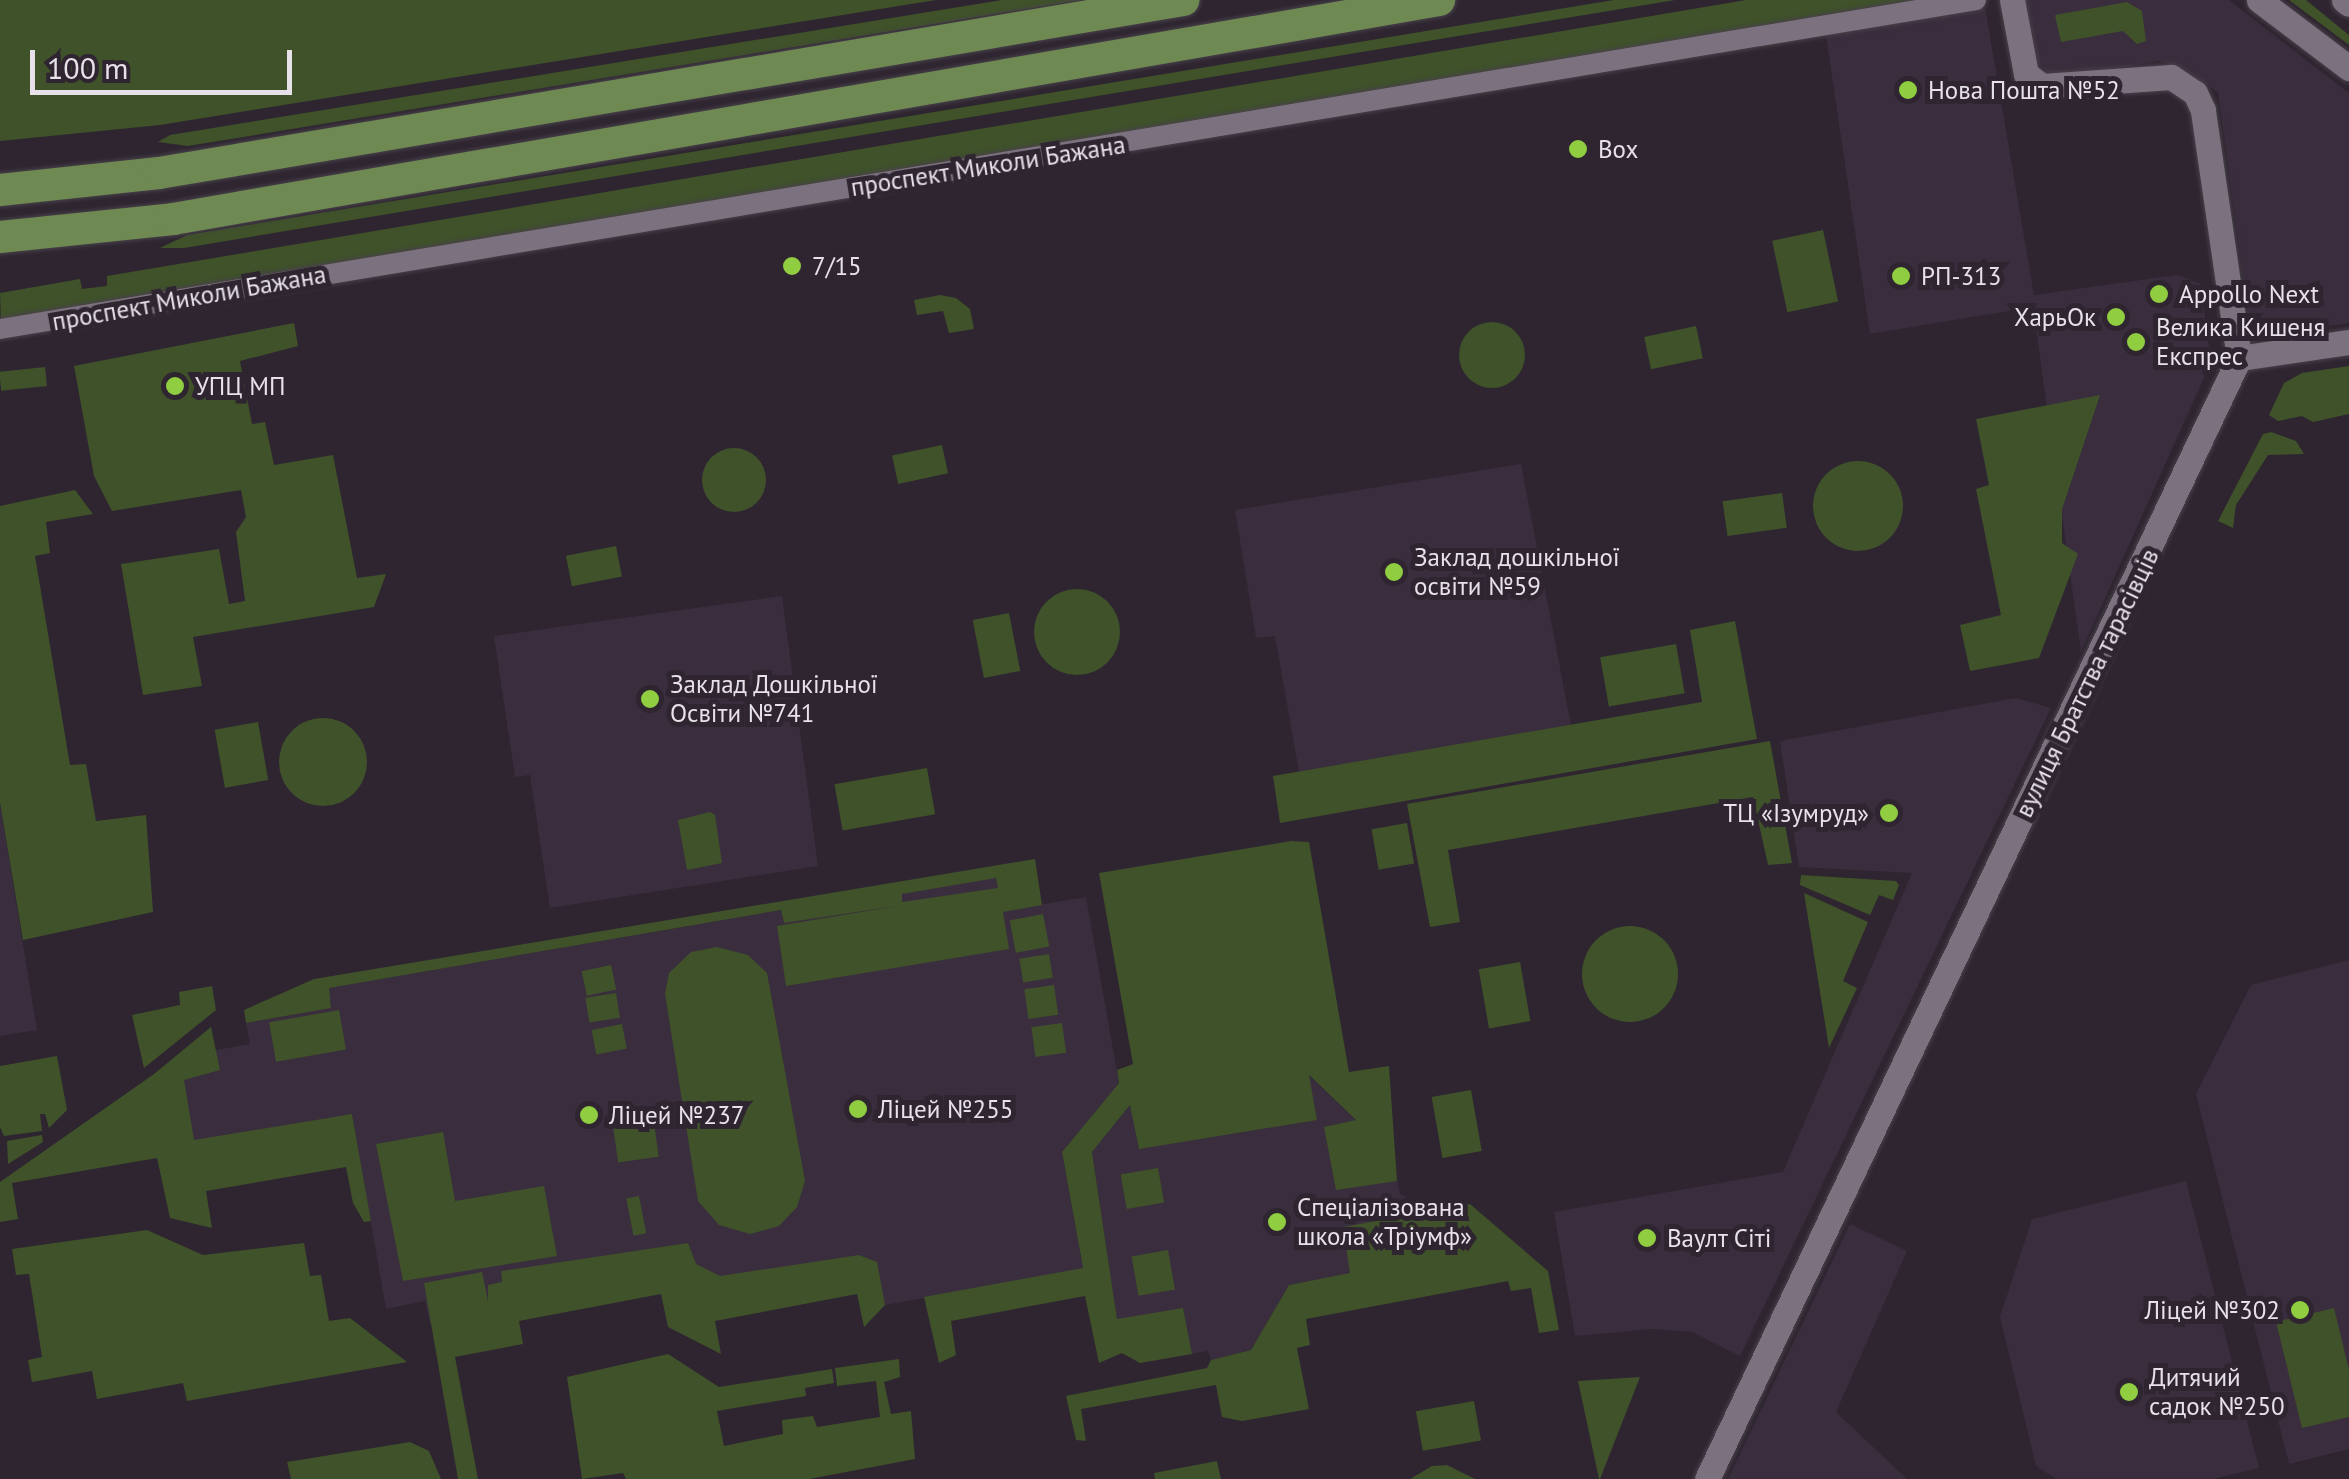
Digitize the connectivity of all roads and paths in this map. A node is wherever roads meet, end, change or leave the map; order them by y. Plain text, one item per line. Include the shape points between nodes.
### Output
1 (1184, 0) edge
2 (1439, 0) edge
3 (1976, 0) edge
4 (2012, 0) edge
5 (2259, 0) edge
6 (2349, 68) edge
7 (0, 190) edge
8 (0, 237) edge
9 (0, 329) edge
10 (2349, 342) edge
11 (2238, 358) junction
12 (1707, 1479) edge

1 - 7 highway via 159,173
2 - 8 highway via 173,219
3 - 9 street, проспект Миколи Бажана
4 - 11 street via 2026,74 2042,86 2171,77 2195,93 2203,110
5 - 6 street
10 - 11 street
11 - 12 street, вулиця Братства тарасівців

